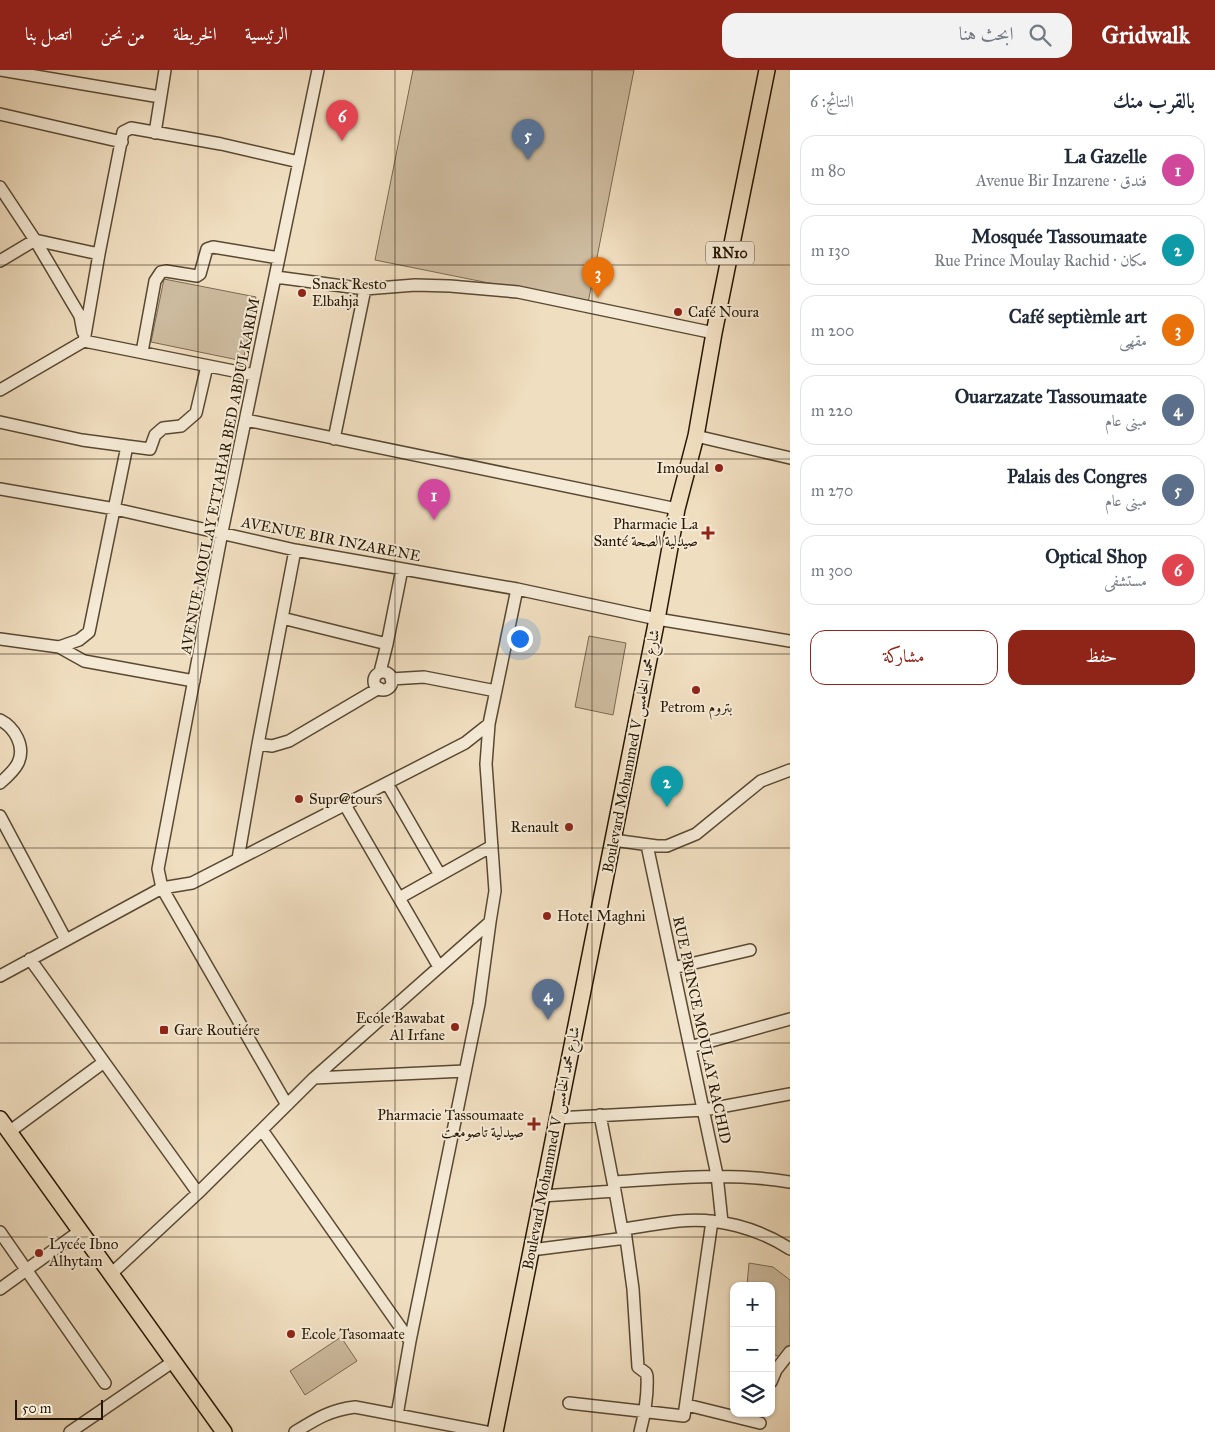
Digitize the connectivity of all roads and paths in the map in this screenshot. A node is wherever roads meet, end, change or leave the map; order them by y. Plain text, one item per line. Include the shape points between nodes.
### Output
1 (0, 70) edge
2 (165, 70) edge
3 (318, 70) edge
4 (767, 70) edge
5 (63, 75) edge
6 (160, 97) junction
7 (0, 114) edge
8 (155, 133) junction
9 (122, 142) junction
10 (299, 162) junction
11 (0, 187) edge
12 (35, 240) junction
13 (99, 254) junction
14 (279, 258) junction
15 (0, 261) edge
16 (276, 277) junction
17 (366, 289) junction
18 (714, 333) junction
19 (84, 341) junction
20 (142, 352) junction
21 (207, 366) junction
22 (254, 375) junction
23 (0, 390) edge
24 (246, 420) junction
25 (0, 422) edge
26 (696, 436) junction
27 (334, 439) junction
28 (127, 446) junction
29 (790, 458) edge
30 (0, 489) edge
31 (115, 509) junction
32 (677, 509) junction
33 (222, 532) junction
34 (295, 550) junction
35 (402, 569) junction
36 (516, 589) junction
37 (282, 618) junction
38 (657, 619) junction
39 (0, 639) edge
40 (790, 641) edge
41 (387, 644) junction
42 (60, 647) junction
43 (380, 672) junction
44 (391, 679) junction
45 (194, 682) junction
46 (379, 688) junction
47 (496, 691) junction
48 (0, 720) edge
49 (489, 724) junction
50 (258, 744) junction
51 (790, 770) edge
52 (0, 783) edge
53 (387, 783) junction
54 (345, 805) junction
55 (0, 816) edge
56 (613, 840) junction
57 (492, 846) junction
58 (647, 846) junction
59 (238, 859) junction
60 (440, 875) junction
61 (162, 888) junction
62 (399, 898) junction
63 (490, 922) junction
64 (66, 940) junction
65 (750, 950) dead end
66 (30, 960) junction
67 (439, 966) junction
68 (674, 968) junction
69 (0, 976) edge
70 (790, 1019) edge
71 (690, 1047) junction
72 (104, 1062) junction
73 (465, 1071) junction
74 (314, 1078) junction
75 (790, 1094) edge
76 (287, 1105) junction
77 (704, 1110) junction
78 (600, 1115) junction
79 (557, 1118) junction
80 (0, 1120) edge
81 (262, 1130) junction
82 (9, 1132) junction
83 (718, 1175) junction
84 (790, 1182) edge
85 (614, 1186) junction
86 (198, 1193) junction
87 (542, 1196) junction
88 (717, 1222) junction
89 (80, 1231) junction
90 (0, 1232) edge
91 (626, 1234) junction
92 (790, 1249) edge
93 (531, 1250) junction
94 (27, 1270) junction
95 (111, 1274) junction
96 (0, 1289) edge
97 (410, 1341) junction
98 (790, 1352) edge
99 (174, 1361) junction
100 (775, 1372) edge
101 (105, 1383) dead end
102 (569, 1403) dead end
103 (686, 1405) junction
104 (646, 1412) junction
105 (398, 1415) junction
106 (760, 1423) dead end
107 (70, 1432) edge
108 (224, 1432) edge
109 (295, 1432) edge
110 (486, 1432) edge
111 (495, 1432) edge
112 (640, 1432) edge

1 - 5 street
2 - 6 street
3 - 10 street, AVENUE MOULAY ETTAHAR BED ABDULKARIM
4 - 18 main road, Boulevard Mohammed V شارع محمد الخامس / RN10
5 - 6 street
6 - 8 street
7 - 9 street
8 - 9 street via 131,128 123,132
8 - 10 street
9 - 13 street
10 - 14 street, AVENUE MOULAY ETTAHAR BED ABDULKARIM
11 - 12 street
12 - 13 street
12 - 15 street
12 - 19 street via 80,316
13 - 19 street
14 - 16 street, AVENUE MOULAY ETTAHAR BED ABDULKARIM
14 - 20 street via 213,247 207,249 197,276 161,272 156,281
16 - 17 street
16 - 22 street, AVENUE MOULAY ETTAHAR BED ABDULKARIM
17 - 18 street via 415,285 518,292
17 - 27 street
18 - 26 main road, Boulevard Mohammed V شارع محمد الخامس / RN10
19 - 20 street
19 - 23 street
20 - 21 street
21 - 22 street
21 - 28 street via 196,413 181,426 163,428 155,435 150,449
22 - 24 street, AVENUE MOULAY ETTAHAR BED ABDULKARIM
24 - 27 street
24 - 33 street, AVENUE MOULAY ETTAHAR BED ABDULKARIM
25 - 28 street
26 - 29 street
26 - 32 main road, Boulevard Mohammed V شارع محمد الخامس / RN10
27 - 32 street
28 - 31 street
30 - 31 street, AVENUE BIR INZARENE
31 - 33 street, AVENUE BIR INZARENE
31 - 42 street via 89,632
32 - 38 main road, Boulevard Mohammed V شارع محمد الخامس / RN10
33 - 34 street, AVENUE BIR INZARENE
33 - 45 street, AVENUE MOULAY ETTAHAR BED ABDULKARIM
34 - 35 street, AVENUE BIR INZARENE
34 - 37 street
35 - 36 street, AVENUE BIR INZARENE
35 - 41 street
36 - 38 street, AVENUE BIR INZARENE
36 - 47 street
37 - 41 street
37 - 50 street
38 - 40 street, AVENUE BIR INZARENE
38 - 56 main road, Boulevard Mohammed V شارع محمد الخامس / RN10
39 - 42 street
41 - 43 street
42 - 45 street via 84,661
43 - 44 street via 387,673
43 - 46 street via 374,678
44 - 46 street via 386,688
44 - 47 street via 424,677
45 - 61 street, AVENUE MOULAY ETTAHAR BED ABDULKARIM via 158,869
46 - 50 street via 289,741 272,746
47 - 49 street
48 - 52 street via 15,733 20,746 20,758 14,771
49 - 53 street via 465,743
49 - 57 street via 486,764
50 - 59 street
51 - 58 street via 761,781 696,834 667,846
53 - 54 street
53 - 60 street
54 - 59 street
54 - 62 street
55 - 64 street
56 - 58 street
56 - 79 main road, Boulevard Mohammed V شارع محمد الخامس / RN10
57 - 60 street
57 - 63 street via 495,891
58 - 68 street, RUE PRINCE MOULAY RACHID
59 - 61 street via 192,883
60 - 62 street
61 - 64 street
61 - 76 street
62 - 67 street
63 - 67 street
63 - 73 street via 479,1004
64 - 66 street
65 - 68 street
66 - 69 street
66 - 72 street
67 - 74 street
68 - 71 street, RUE PRINCE MOULAY RACHID
70 - 71 street
71 - 77 street, RUE PRINCE MOULAY RACHID
72 - 82 street
72 - 86 street
73 - 74 street
73 - 97 street
74 - 76 street
75 - 77 street
76 - 81 street
77 - 78 street
77 - 83 street, RUE PRINCE MOULAY RACHID
78 - 79 street
78 - 85 street
79 - 87 main road, Boulevard Mohammed V شارع محمد الخامس / RN10
80 - 82 main road
81 - 86 street
81 - 97 street
82 - 89 main road
83 - 84 street
83 - 85 street
83 - 88 street, RUE PRINCE MOULAY RACHID
85 - 87 street
85 - 91 street via 622,1230
86 - 95 street
87 - 93 main road, Boulevard Mohammed V شارع محمد الخامس / RN10
88 - 91 street via 680,1221
88 - 92 street via 756,1232
88 - 103 street, RUE PRINCE MOULAY RACHID
89 - 94 street
89 - 95 main road
90 - 94 street
91 - 93 street
91 - 104 street via 638,1368 647,1376
93 - 111 main road, Boulevard Mohammed V شارع محمد الخامس / RN10
94 - 96 street
94 - 101 street
95 - 99 main road
97 - 105 street
98 - 100 street
99 - 107 street
99 - 108 main road
102 - 104 street
103 - 104 street via 684,1416
103 - 106 street
104 - 112 street
105 - 109 street via 355,1407 337,1409
105 - 110 street

